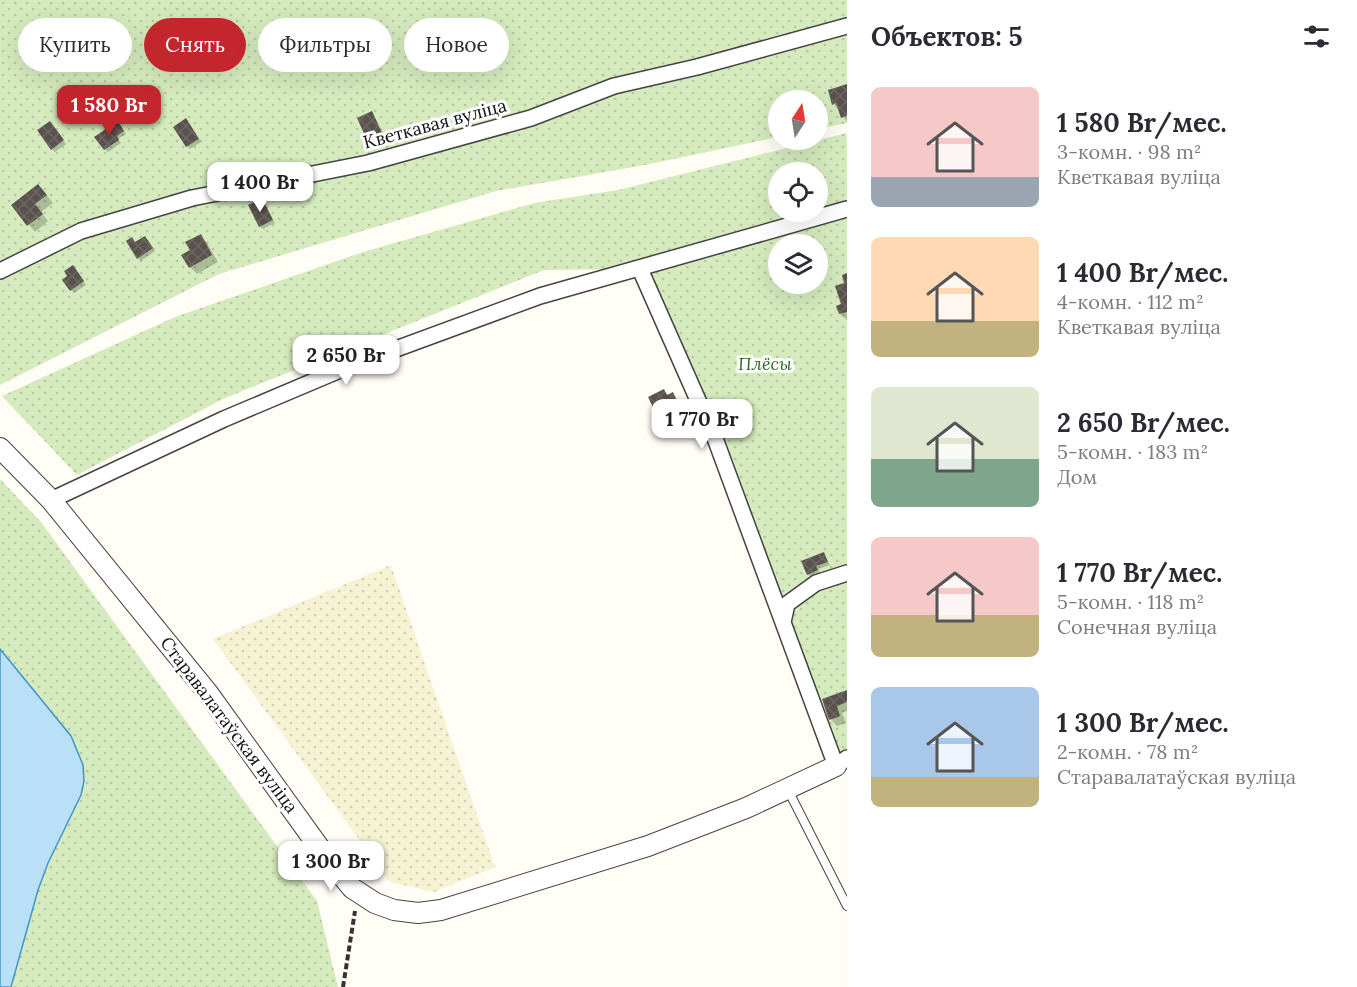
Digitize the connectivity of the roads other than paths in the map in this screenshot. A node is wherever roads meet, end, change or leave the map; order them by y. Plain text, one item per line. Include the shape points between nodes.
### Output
1 (847, 26) edge
2 (847, 209) edge
3 (640, 269) junction
4 (0, 271) edge
5 (0, 448) edge
6 (51, 500) junction
7 (847, 573) edge
8 (783, 623) junction
9 (841, 762) edge
10 (787, 789) junction
11 (847, 906) edge

1 - 4 street, Кветкавая вуліца via 614,86 531,118 368,163 192,198 81,231
2 - 3 street
3 - 6 street via 540,296 347,367
3 - 8 street via 716,441
5 - 6 street, Старавалатаўская вуліца
6 - 10 street, Старавалатаўская вуліца via 208,693 324,854 352,888 375,903 418,914 441,910 648,846
7 - 8 street via 816,583 787,604
8 - 9 street
9 - 10 street, Старавалатаўская вуліца
10 - 11 lane

